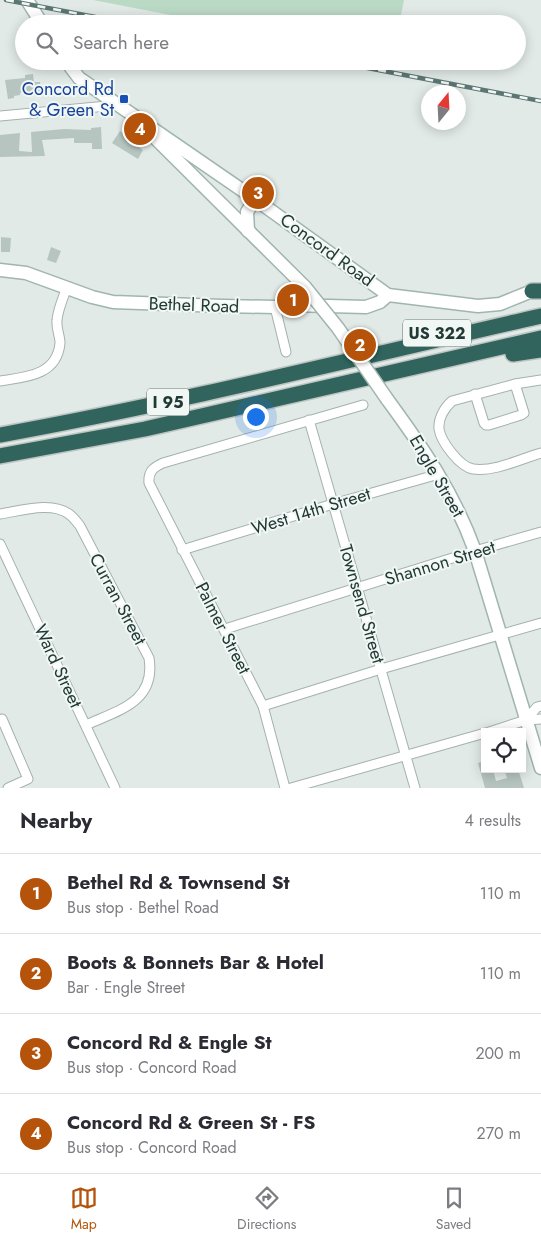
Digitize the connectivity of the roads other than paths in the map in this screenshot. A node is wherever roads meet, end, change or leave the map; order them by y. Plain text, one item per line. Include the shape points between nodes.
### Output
1 (28, 0) edge
2 (37, 15) edge
3 (73, 70) edge
4 (118, 105) junction
5 (0, 116) edge
6 (135, 118) junction
7 (234, 184) junction
8 (255, 198) junction
9 (229, 212) junction
10 (248, 230) junction
11 (0, 270) edge
12 (67, 287) junction
13 (538, 289) edge
14 (388, 294) junction
15 (274, 307) junction
16 (541, 307) edge
17 (541, 316) edge
18 (541, 338) edge
19 (541, 350) edge
20 (286, 352) dead end
21 (335, 364) junction
22 (400, 371) junction
23 (541, 380) edge
24 (0, 381) edge
25 (515, 384) junction
26 (475, 394) junction
27 (363, 404) dead end
28 (309, 420) junction
29 (0, 435) edge
30 (541, 453) edge
31 (0, 456) edge
32 (439, 474) junction
33 (333, 504) junction
34 (0, 514) edge
35 (541, 532) edge
36 (0, 544) edge
37 (182, 550) junction
38 (475, 551) junction
39 (358, 588) junction
40 (541, 623) edge
41 (224, 629) junction
42 (500, 635) junction
43 (381, 669) junction
44 (262, 706) junction
45 (541, 706) edge
46 (541, 719) edge
47 (1, 720) edge
48 (526, 720) junction
49 (86, 725) junction
50 (501, 728) edge
51 (481, 734) edge
52 (406, 755) junction
53 (541, 768) edge
54 (8, 788) edge
55 (115, 788) edge
56 (284, 788) edge
57 (291, 788) edge
58 (415, 788) edge

1 - 2 main road
3 - 4 main road, Concord Road via 79,78
4 - 5 street
4 - 6 main road, Concord Road
6 - 7 main road, Concord Road
6 - 9 main road, Engle Street
7 - 8 main road, Concord Road
7 - 9 main road via 226,200
8 - 10 main road via 247,212
8 - 14 main road, Concord Road
9 - 10 main road, Engle Street
10 - 32 main road, Engle Street, bridge via 305,287 338,328
11 - 12 main road, Bethel Road via 26,273
12 - 15 main road, Bethel Road via 113,302
12 - 24 street via 57,323 60,344 53,361 35,375
13 - 14 main road, Concord Road via 490,306
14 - 15 main road, Bethel Road via 380,302 366,307
15 - 20 street
16 - 21 highway, US 322 via 416,338
17 - 21 highway, I 95
18 - 22 highway, I 95
19 - 22 highway, US 322
21 - 29 highway, I 95
22 - 31 highway, I 95 via 145,429
23 - 25 street
25 - 26 street
25 - 26 street via 524,413 489,425 484,423
26 - 30 street via 452,401 440,422 441,434 460,462 468,468 488,468
27 - 28 street
28 - 33 street, Townsend Street
28 - 37 street, Palmer Street via 154,468 149,482
32 - 33 street, West 14th Street
32 - 38 main road, Engle Street via 464,521
33 - 37 street, West 14th Street
33 - 39 street, Townsend Street
34 - 49 street, Curran Street via 54,508 70,514 80,526 149,658 151,671 141,696
35 - 38 street, Shannon Street
36 - 49 street, Ward Street
37 - 41 street, Palmer Street
38 - 39 street, Shannon Street
38 - 42 main road, Engle Street
39 - 41 street, Shannon Street
39 - 43 street, Townsend Street
40 - 42 street
41 - 44 street, Palmer Street
42 - 43 street
42 - 48 main road, Engle Street
43 - 44 street
43 - 52 street, Townsend Street
44 - 56 street, Palmer Street
45 - 48 street
46 - 48 street
47 - 54 street via 28,779
48 - 50 street
48 - 53 main road, Engle Street
49 - 55 street, Ward Street
51 - 52 street
52 - 57 street
52 - 58 street, Townsend Street

